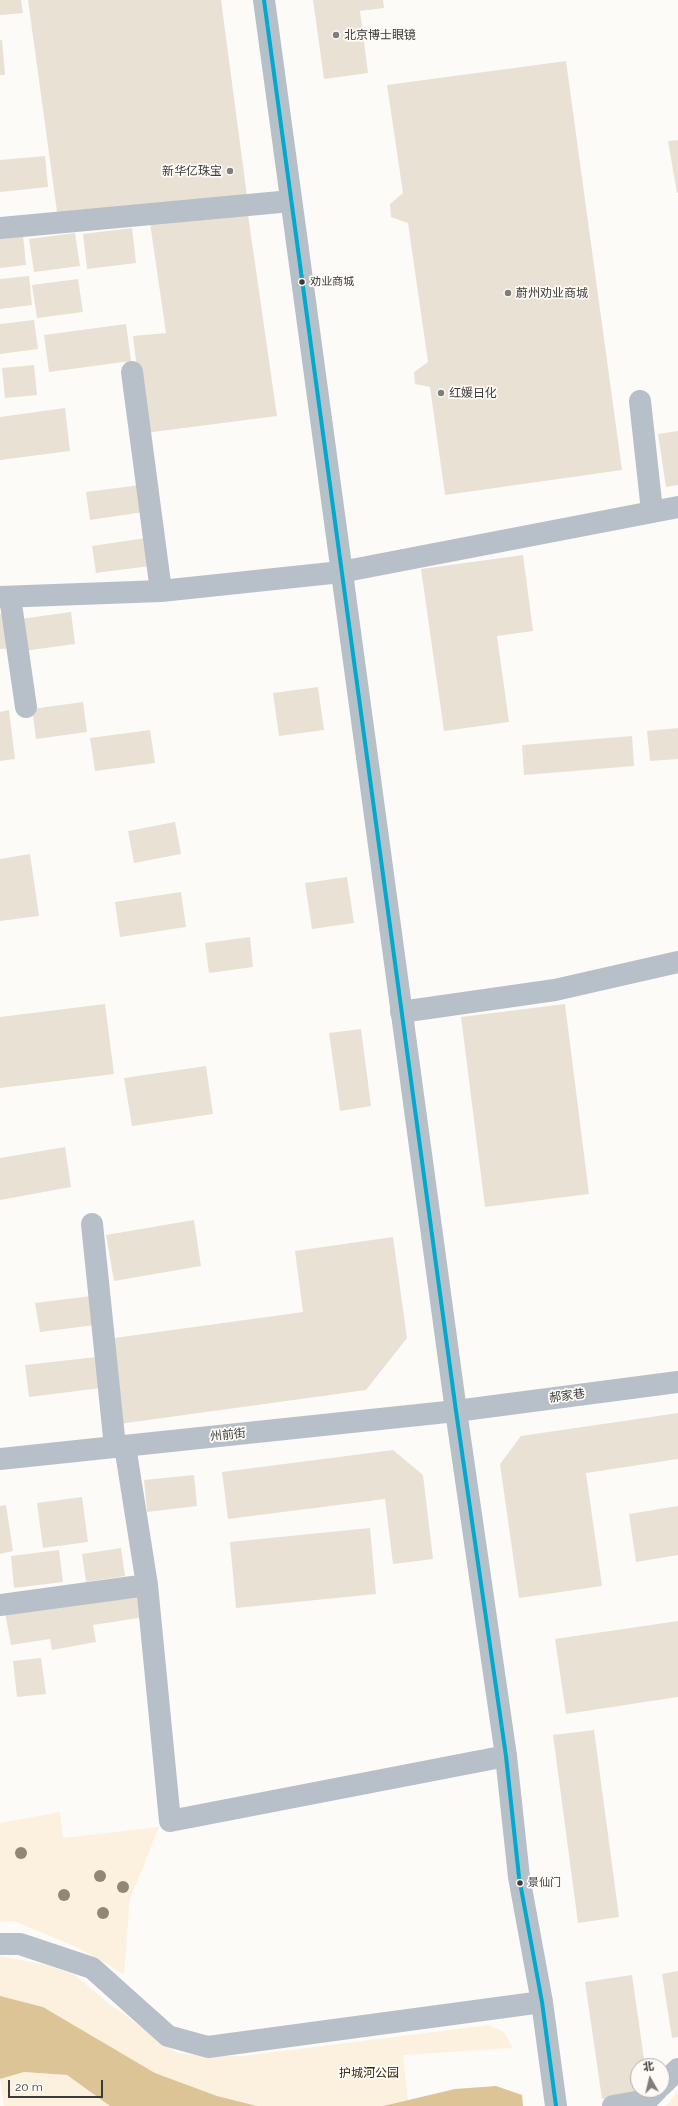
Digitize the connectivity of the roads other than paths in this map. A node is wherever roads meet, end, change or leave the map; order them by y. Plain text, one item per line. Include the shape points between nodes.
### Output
1 (264, 0) edge
2 (291, 201) junction
3 (0, 228) edge
4 (132, 372) dead end
5 (640, 401) dead end
6 (678, 506) edge
7 (652, 511) junction
8 (341, 572) junction
9 (161, 591) junction
10 (5, 597) edge
11 (26, 707) dead end
12 (678, 962) edge
13 (401, 1012) junction
14 (92, 1224) dead end
15 (678, 1382) edge
16 (456, 1411) junction
17 (120, 1446) junction
18 (0, 1459) edge
19 (147, 1584) junction
20 (0, 1605) edge
21 (506, 1756) junction
22 (0, 1944) edge
23 (542, 2002) junction
24 (678, 2069) edge
25 (670, 2077) edge
26 (649, 2098) edge
27 (556, 2106) edge
28 (613, 2106) edge

1 - 2 main road
2 - 3 street
2 - 8 main road
4 - 9 street
5 - 7 street
6 - 7 street
7 - 8 street
8 - 9 street
8 - 13 main road
9 - 10 street
10 - 11 street
12 - 13 street via 555,990
13 - 16 main road
14 - 17 street
15 - 16 street, 郝家巷
16 - 17 street, 州前街
16 - 21 main road
17 - 18 street, 州前街
17 - 19 street
19 - 20 street
19 - 21 street via 170,1821
21 - 23 main road via 519,1877
22 - 23 street via 20,1944 92,1968 168,2036 208,2047
23 - 27 main road
24 - 25 street
26 - 28 street

